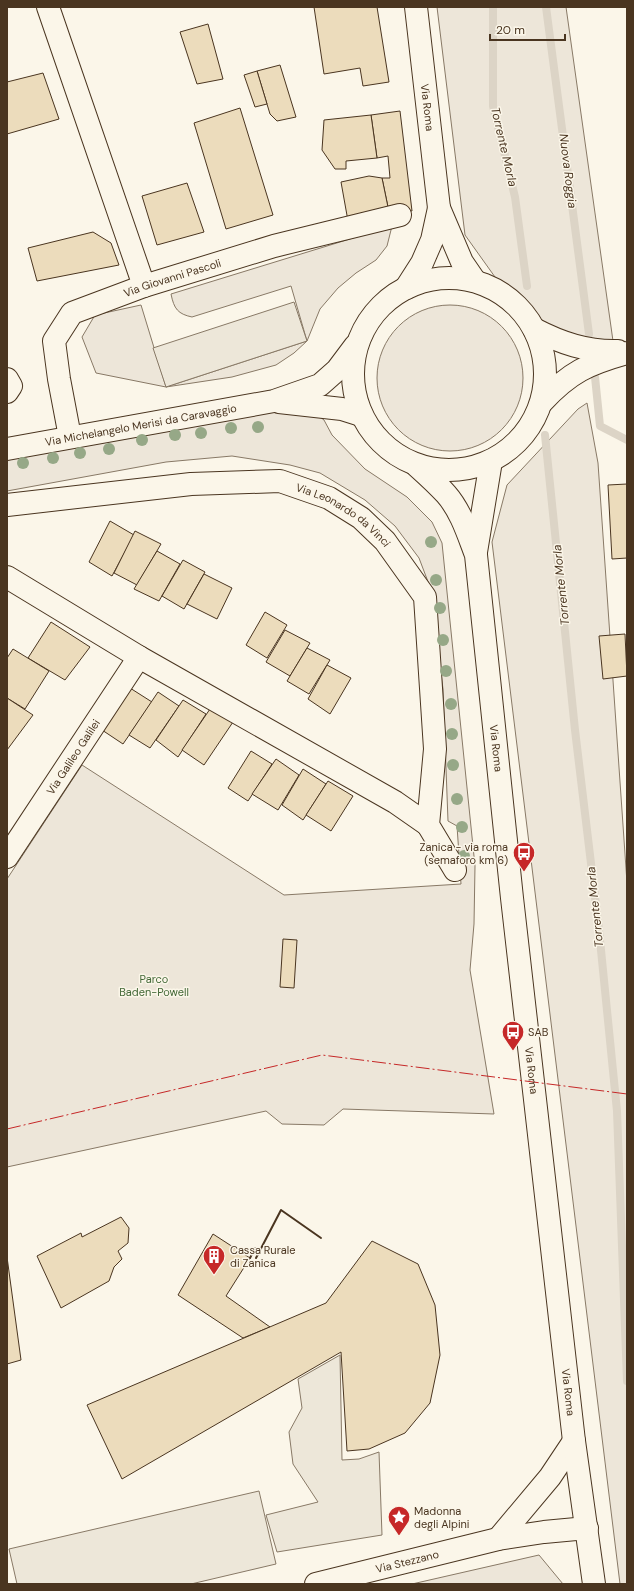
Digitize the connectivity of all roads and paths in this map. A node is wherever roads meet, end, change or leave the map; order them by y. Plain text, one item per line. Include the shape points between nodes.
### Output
1 (48, 7) edge
2 (416, 7) edge
3 (439, 208) junction
4 (400, 215) dead end
5 (475, 282) junction
6 (144, 286) junction
7 (406, 288) junction
8 (534, 329) junction
9 (358, 341) junction
10 (627, 352) edge
11 (7, 379) edge
12 (7, 392) edge
13 (274, 401) junction
14 (542, 402) junction
15 (361, 415) junction
16 (70, 438) junction
17 (7, 449) edge
18 (491, 461) junction
19 (417, 466) junction
20 (7, 505) edge
21 (476, 555) junction
22 (7, 577) edge
23 (139, 657) junction
24 (428, 825) junction
25 (7, 857) edge
26 (455, 870) dead end
27 (574, 1441) junction
28 (587, 1528) junction
29 (498, 1539) junction
30 (316, 1584) edge
31 (594, 1584) edge

1 - 6 street
2 - 3 street, Via Roma
3 - 5 street, Via Roma via 462,262
3 - 7 street, Via Roma via 432,240 422,263
4 - 6 street, Via Giovanni Pascoli via 274,246
5 - 7 street, Via Roma via 452,278 428,280
5 - 8 street, Via Roma via 499,292 519,308
6 - 16 street, Via Giovanni Pascoli via 72,313 54,341
7 - 9 street, Via Roma via 386,301 369,320
8 - 10 street via 557,341 575,346 608,352
8 - 14 street, Via Roma via 543,353 545,378
9 - 13 street, Via Michelangelo Merisi da Caravaggio via 337,370 320,385
9 - 15 street, Via Roma via 352,366 354,391
10 - 14 street via 598,361 569,376
11 - 12 street via 11,386
13 - 15 street, Via Michelangelo Merisi da Caravaggio via 342,409
13 - 16 street, Via Michelangelo Merisi da Caravaggio
14 - 18 street, Via Roma via 530,426 513,446
15 - 19 street, Via Roma via 375,437 394,454
16 - 17 street, Via Michelangelo Merisi da Caravaggio
18 - 19 street, Via Roma via 467,469 442,471
18 - 21 street, Via Roma
19 - 21 street, Via Roma via 454,505 467,528
20 - 24 street, Via Leonardo da Vinci via 191,484 280,481 329,498 361,518 385,541 425,597 435,749
21 - 27 street, Via Roma via 511,890
22 - 23 street
23 - 24 street via 395,802
23 - 25 street, Via Galileo Galilei
24 - 26 street
27 - 28 street, Via Roma
27 - 29 street via 550,1478
28 - 29 street, Via Stezzano
28 - 31 street, Via Roma
29 - 30 street, Via Stezzano

